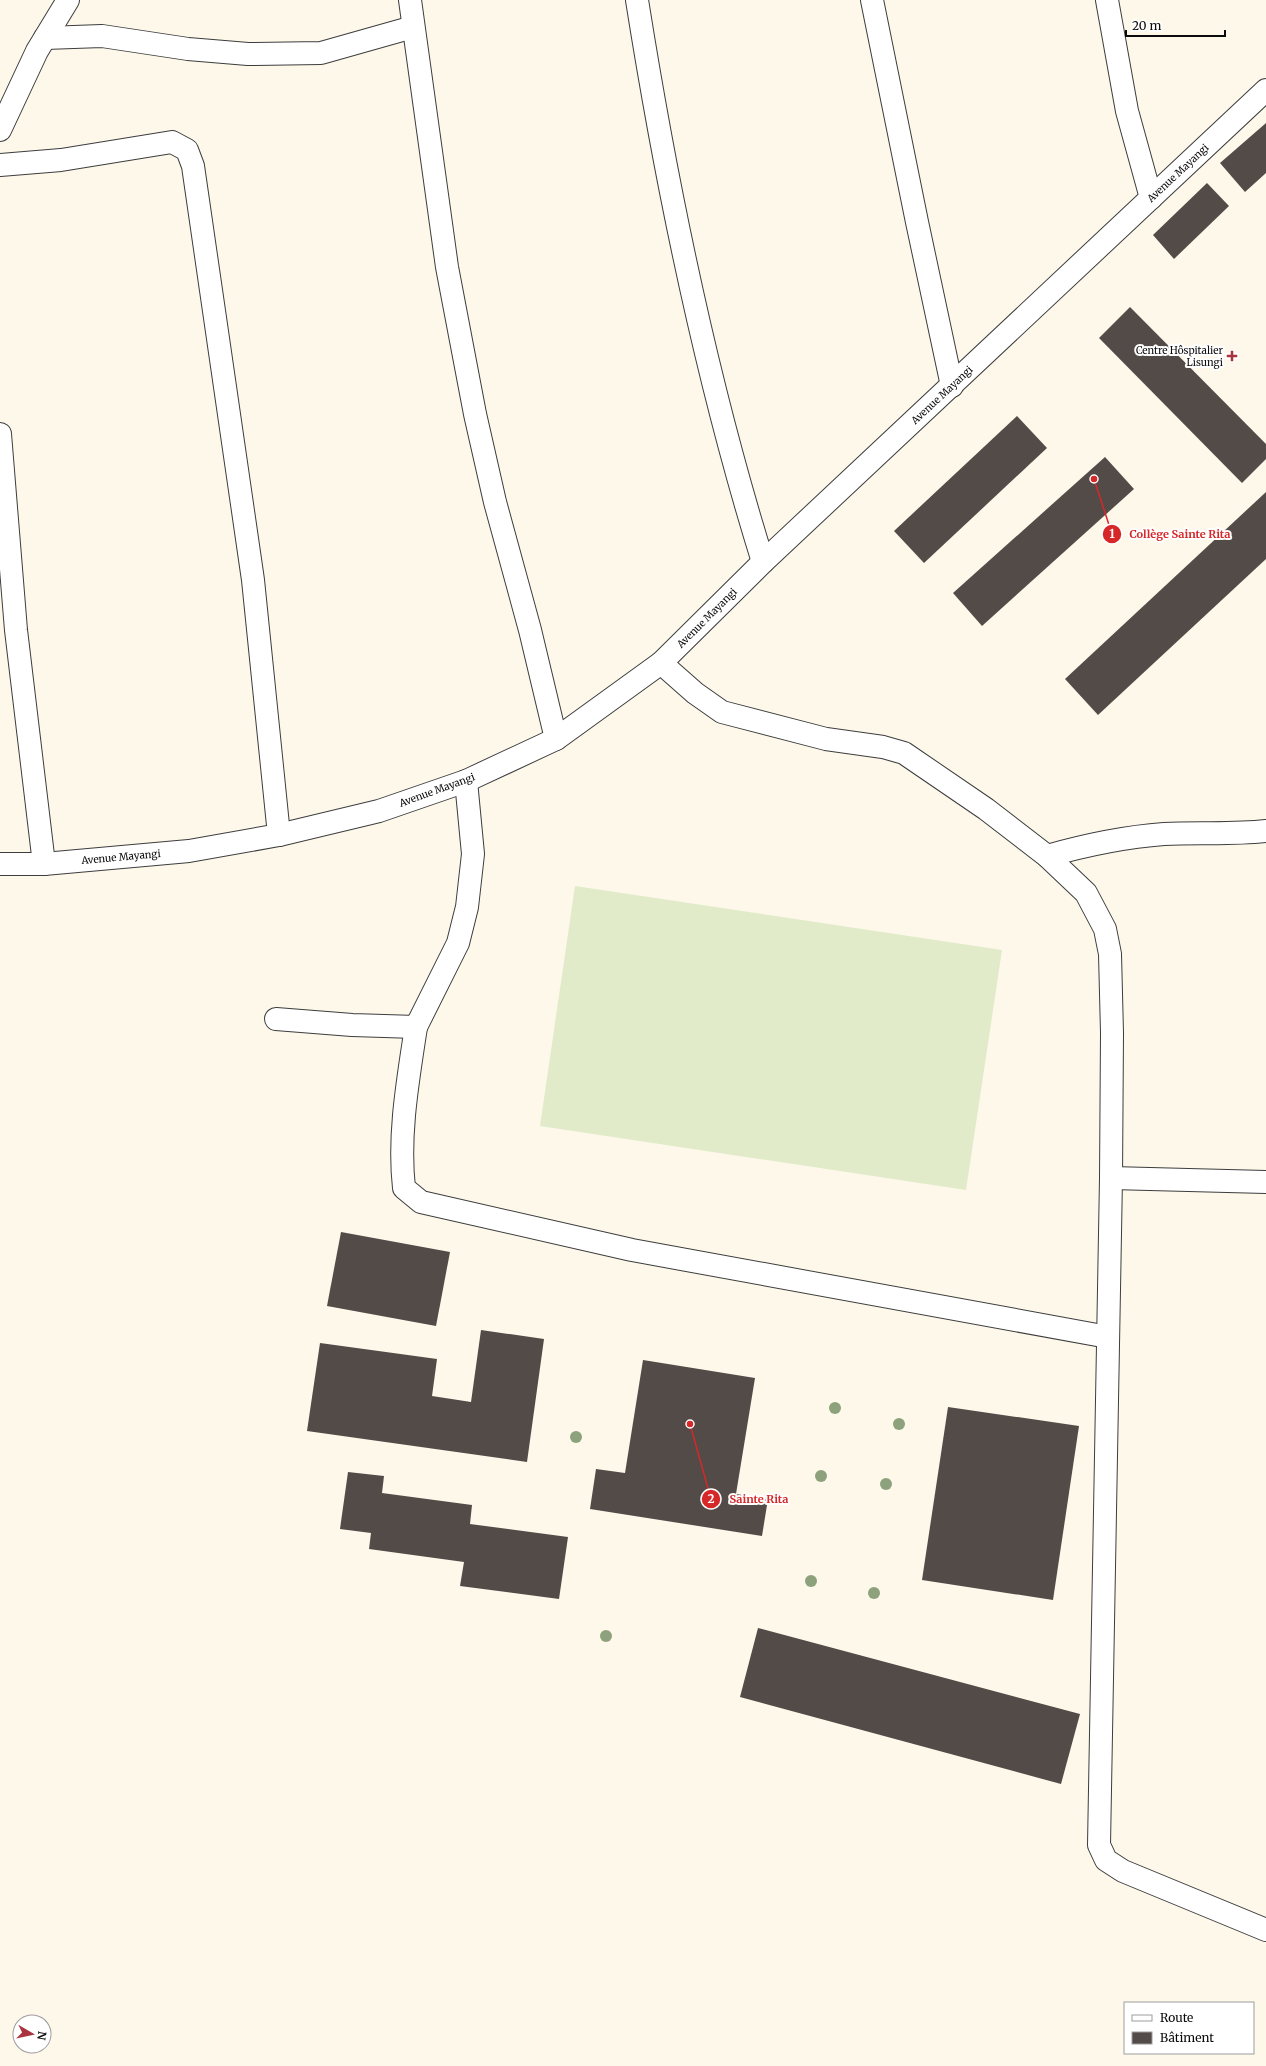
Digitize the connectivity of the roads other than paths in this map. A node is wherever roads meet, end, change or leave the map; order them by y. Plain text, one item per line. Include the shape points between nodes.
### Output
1 (68, 0) edge
2 (410, 0) edge
3 (638, 0) edge
4 (872, 0) edge
5 (1107, 0) edge
6 (413, 27) junction
7 (45, 38) junction
8 (1266, 90) edge
9 (0, 130) edge
10 (0, 165) edge
11 (1151, 198) junction
12 (952, 386) junction
13 (0, 434) edge
14 (763, 562) junction
15 (8, 629) edge
16 (661, 663) junction
17 (556, 739) junction
18 (466, 781) junction
19 (1266, 831) edge
20 (279, 835) junction
21 (1047, 856) junction
22 (0, 864) edge
23 (44, 864) junction
24 (276, 1018) dead end
25 (416, 1027) junction
26 (1111, 1178) junction
27 (1266, 1182) edge
28 (1108, 1337) junction
29 (1266, 1930) edge

1 - 7 street
2 - 6 street
3 - 14 street via 656,117 702,332 740,488
4 - 12 street
5 - 11 street via 1127,111
6 - 7 street via 321,53 248,54 188,49 102,36
6 - 17 street via 447,267 475,414
7 - 9 street
8 - 11 street, Avenue Mayangi
10 - 20 street via 61,160 172,142 187,150 193,166 253,580
11 - 12 street, Avenue Mayangi
12 - 14 street, Avenue Mayangi
13 - 15 street
14 - 16 street, Avenue Mayangi
15 - 23 street
16 - 17 street, Avenue Mayangi
16 - 21 street via 695,693 722,712 826,739 883,747 904,753 986,809
17 - 18 street, Avenue Mayangi
18 - 20 street, Avenue Mayangi via 380,811
18 - 25 street via 473,854 467,907 458,943
19 - 21 street via 1124,837
20 - 23 street, Avenue Mayangi via 189,851
21 - 26 street via 1086,893 1105,929 1109,948 1112,1033
22 - 23 street, Avenue Mayangi
24 - 25 street via 352,1025
25 - 28 street via 401,1162 404,1188 420,1202 632,1250
26 - 27 street
26 - 28 street
28 - 29 street via 1099,1844 1106,1860 1124,1871

